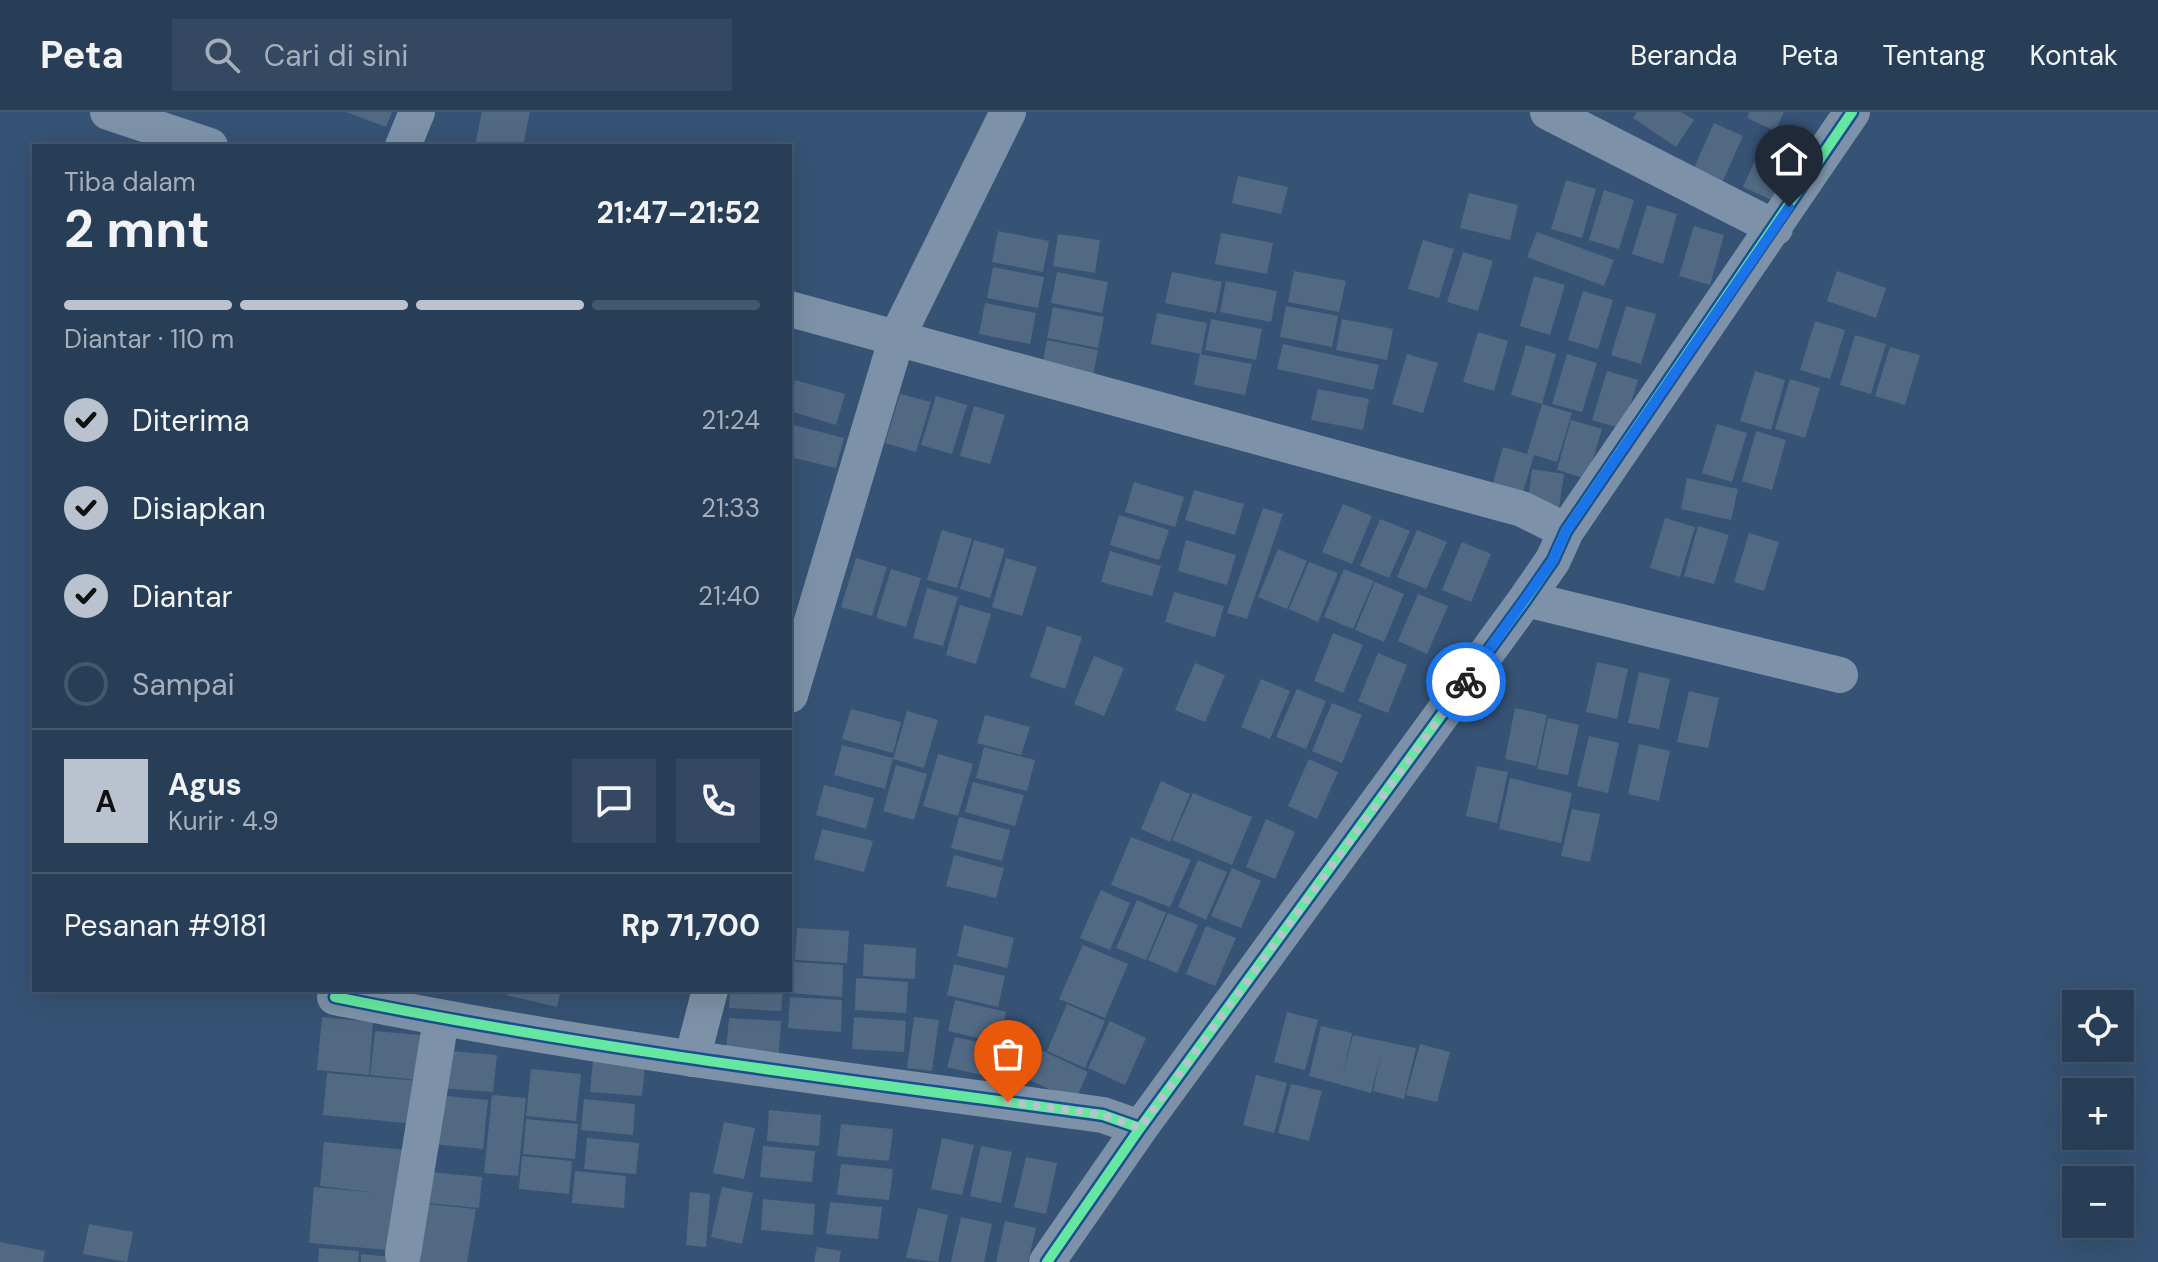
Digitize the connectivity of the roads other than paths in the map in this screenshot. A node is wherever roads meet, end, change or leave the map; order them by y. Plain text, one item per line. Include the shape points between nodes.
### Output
1 (108, 112) edge
2 (417, 112) edge
3 (1008, 112) edge
4 (1548, 112) edge
5 (1852, 112) edge
6 (204, 144) edge
7 (404, 144) edge
8 (1775, 228) junction
9 (792, 310) edge
10 (897, 337) junction
11 (1566, 531) junction
12 (1526, 599) junction
13 (798, 631) edge
14 (1840, 675) dead end
15 (792, 679) edge
16 (709, 992) edge
17 (335, 997) dead end
18 (441, 1019) junction
19 (692, 1059) junction
20 (1140, 1128) junction
21 (403, 1254) dead end
22 (1047, 1262) edge

1 - 6 street
2 - 7 street
3 - 10 street
4 - 8 street
5 - 8 street
8 - 11 street
9 - 10 street
10 - 11 street via 1522,509
10 - 13 street
11 - 12 street
12 - 14 street
12 - 20 street
13 - 15 street
16 - 19 street
17 - 18 street
18 - 19 street
18 - 21 street
19 - 20 street via 1103,1115
20 - 22 street

